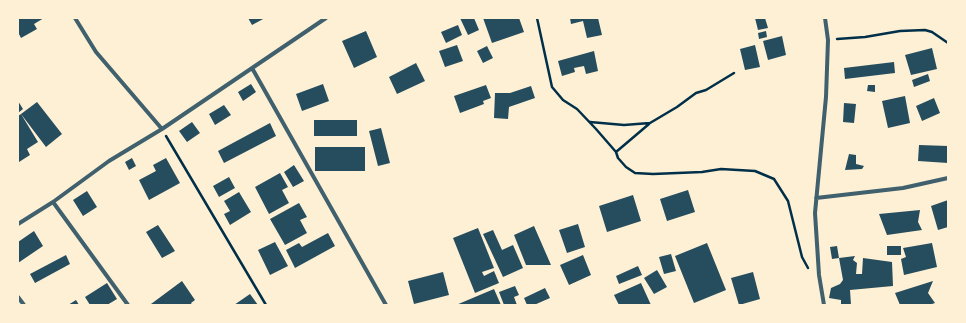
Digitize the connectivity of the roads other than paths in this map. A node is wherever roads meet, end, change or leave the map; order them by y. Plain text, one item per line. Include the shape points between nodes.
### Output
1 (75, 18) edge
2 (326, 18) edge
3 (825, 18) edge
4 (252, 68) junction
5 (162, 129) junction
6 (948, 178) edge
7 (816, 198) junction
8 (53, 202) junction
9 (18, 224) edge
10 (18, 297) edge
11 (24, 305) edge
12 (128, 305) edge
13 (386, 305) edge
14 (824, 305) edge

1 - 5 street via 96,52
2 - 4 street
3 - 7 street via 828,40 826,97
4 - 5 street
4 - 13 street
5 - 8 street via 109,161
6 - 7 street via 904,188
7 - 14 street via 819,276
8 - 9 street
8 - 12 street
10 - 11 street

